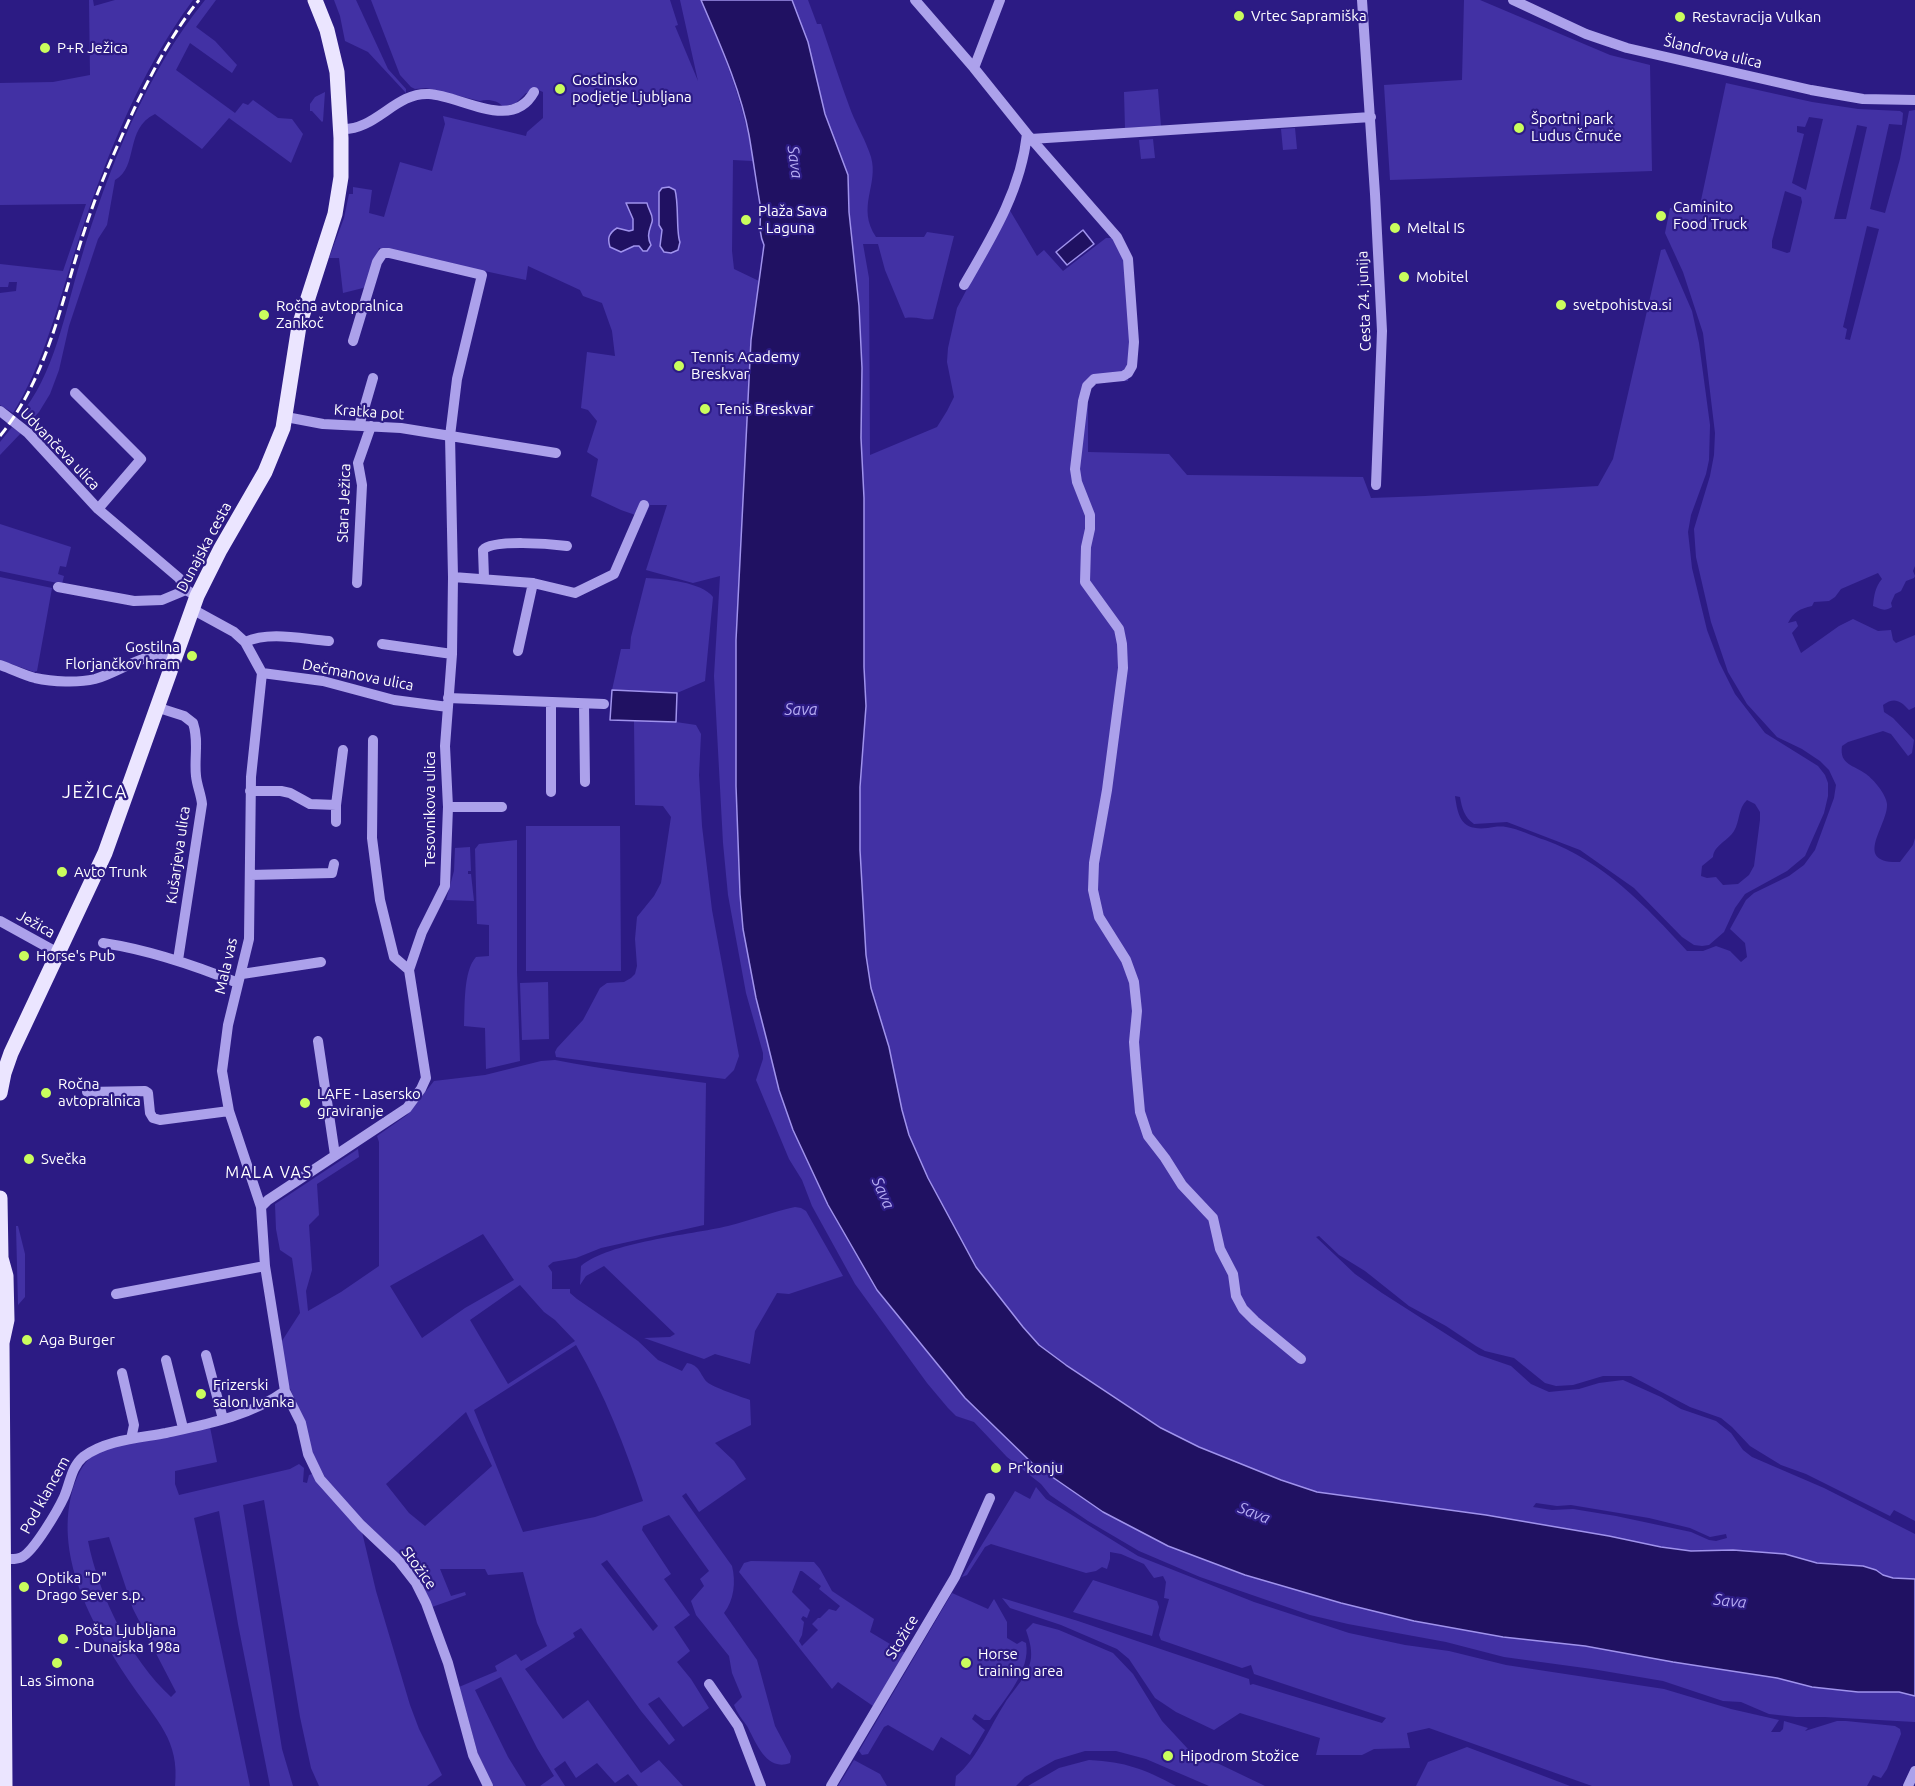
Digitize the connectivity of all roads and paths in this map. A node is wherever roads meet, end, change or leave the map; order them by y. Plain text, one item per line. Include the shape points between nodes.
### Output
1 (315, 0) edge
2 (915, 0) edge
3 (1000, 0) edge
4 (1362, 0) edge
5 (1513, 0) edge
6 (974, 68) junction
7 (534, 92) dead end
8 (1915, 100) edge
9 (1371, 117) junction
10 (341, 129) junction
11 (1029, 137) junction
12 (964, 285) dead end
13 (353, 341) dead end
14 (373, 378) dead end
15 (75, 393) dead end
16 (0, 411) edge
17 (286, 417) junction
18 (359, 426) junction
19 (371, 426) junction
20 (450, 436) junction
21 (556, 453) dead end
22 (1376, 484) dead end
23 (644, 505) dead end
24 (98, 509) junction
25 (567, 546) dead end
26 (453, 577) junction
27 (483, 578) junction
28 (357, 583) dead end
29 (532, 583) junction
30 (58, 588) dead end
31 (192, 598) junction
32 (329, 641) dead end
33 (245, 642) junction
34 (382, 644) dead end
35 (518, 651) dead end
36 (452, 654) junction
37 (174, 657) junction
38 (0, 665) edge
39 (262, 673) junction
40 (448, 702) junction
41 (551, 702) junction
42 (584, 704) junction
43 (604, 704) dead end
44 (156, 707) junction
45 (373, 740) dead end
46 (343, 750) dead end
47 (585, 782) dead end
48 (250, 791) junction
49 (551, 792) dead end
50 (336, 805) junction
51 (448, 807) junction
52 (502, 807) dead end
53 (336, 822) dead end
54 (334, 864) dead end
55 (250, 875) junction
56 (0, 921) edge
57 (103, 944) dead end
58 (58, 953) junction
59 (178, 960) junction
60 (321, 962) dead end
61 (409, 970) junction
62 (240, 979) junction
63 (318, 1041) dead end
64 (87, 1092) dead end
65 (0, 1093) edge
66 (229, 1111) junction
67 (335, 1155) junction
68 (0, 1198) edge
69 (261, 1207) junction
70 (0, 1259) edge
71 (265, 1266) junction
72 (116, 1294) dead end
73 (1, 1341) edge
74 (206, 1355) dead end
75 (1300, 1359) dead end
76 (166, 1360) dead end
77 (122, 1373) dead end
78 (285, 1391) junction
79 (223, 1419) junction
80 (183, 1428) junction
81 (131, 1439) junction
82 (990, 1498) dead end
83 (4, 1559) junction
84 (709, 1684) dead end
85 (1915, 1771) edge
86 (5, 1786) edge
87 (488, 1786) edge
88 (761, 1786) edge
89 (831, 1786) edge
90 (1908, 1786) edge

1 - 10 main road, Dunajska cesta via 335,63
2 - 6 street
3 - 6 street
4 - 9 street, Cesta 24. junija
5 - 8 street, Šlandrova ulica via 1627,48 1811,90 1863,99
6 - 11 street
7 - 10 street via 523,105 506,112 420,94 362,127
9 - 11 street
9 - 22 street, Cesta 24. junija via 1382,331
10 - 17 main road, Dunajska cesta via 337,204 299,326
11 - 12 street via 1016,187
11 - 75 street via 1118,237 1128,259 1132,366 1123,376 1094,380 1086,386 1075,469 1090,515 1085,582 1119,629 1122,644 1123,668 1093,890 1100,917 1134,982 1140,1112 1148,1136 1182,1185 1214,1218 1220,1249 1233,1274 1236,1296 1243,1309
13 - 20 street, Tesovnikova ulica via 376,262 383,253 482,275 457,378
14 - 18 street
15 - 24 street, Udvančeva ulica via 141,459
16 - 24 street, Udvančeva ulica via 28,433
17 - 18 street, Kratka pot
17 - 31 main road, Dunajska cesta via 265,472
18 - 19 street, Kratka pot
19 - 20 street, Kratka pot
19 - 28 street, Stara Ježica via 358,463 362,485
20 - 21 street, Kratka pot
20 - 26 street, Tesovnikova ulica
23 - 29 street via 614,574 574,593
24 - 31 street, Udvančeva ulica via 179,578
25 - 27 street via 492,544 483,550
26 - 27 street
26 - 36 street, Tesovnikova ulica
27 - 29 street
29 - 35 street
30 - 31 street via 134,601
31 - 33 street
31 - 37 main road, Dunajska cesta
32 - 33 street via 275,637
33 - 39 street
34 - 36 street
36 - 40 street, Tesovnikova ulica
37 - 38 street via 150,657 95,679 80,680 45,680
37 - 44 main road, Dunajska cesta
39 - 40 street, Dečmanova ulica via 323,681 394,700
39 - 48 street, Mala vas
40 - 41 street
40 - 51 street, Tesovnikova ulica
41 - 42 street
41 - 49 street
42 - 43 street
42 - 47 street
44 - 58 main road, Dunajska cesta via 105,853
44 - 59 street, Kušarjeva ulica via 193,723 196,779 201,792
45 - 61 street via 372,838 380,900 394,957
46 - 50 street
48 - 50 street via 281,791 310,804
48 - 55 street, Mala vas
50 - 53 street
51 - 52 street
51 - 61 street, Tesovnikova ulica via 445,886 422,932
54 - 55 street via 332,873
55 - 62 street, Mala vas via 249,939
56 - 58 street, Ježica
57 - 59 street
58 - 65 main road, Dunajska cesta via 8,1060
59 - 62 street
60 - 62 street
61 - 67 street, Tesovnikova ulica via 426,1078 407,1108
62 - 66 street, Mala vas via 223,1051
63 - 67 street
64 - 66 street via 145,1091 150,1113 160,1120
66 - 69 street, Mala vas
67 - 69 street, Tesovnikova ulica
68 - 70 main road
69 - 71 street, Mala vas
70 - 73 main road via 6,1276 7,1320
71 - 72 street
71 - 78 street, Mala vas
73 - 83 main road
74 - 79 street
76 - 80 street
77 - 81 street via 134,1425
78 - 79 street, Pod klancem via 252,1411
78 - 87 street, Stožice via 301,1423 308,1454 320,1479 416,1583 448,1663 473,1755
79 - 80 street, Pod klancem
80 - 81 street, Pod klancem
81 - 83 street, Pod klancem via 82,1458 42,1535 20,1558
82 - 89 street, Stožice via 955,1577
83 - 86 main road
84 - 88 street via 738,1726
85 - 90 street

